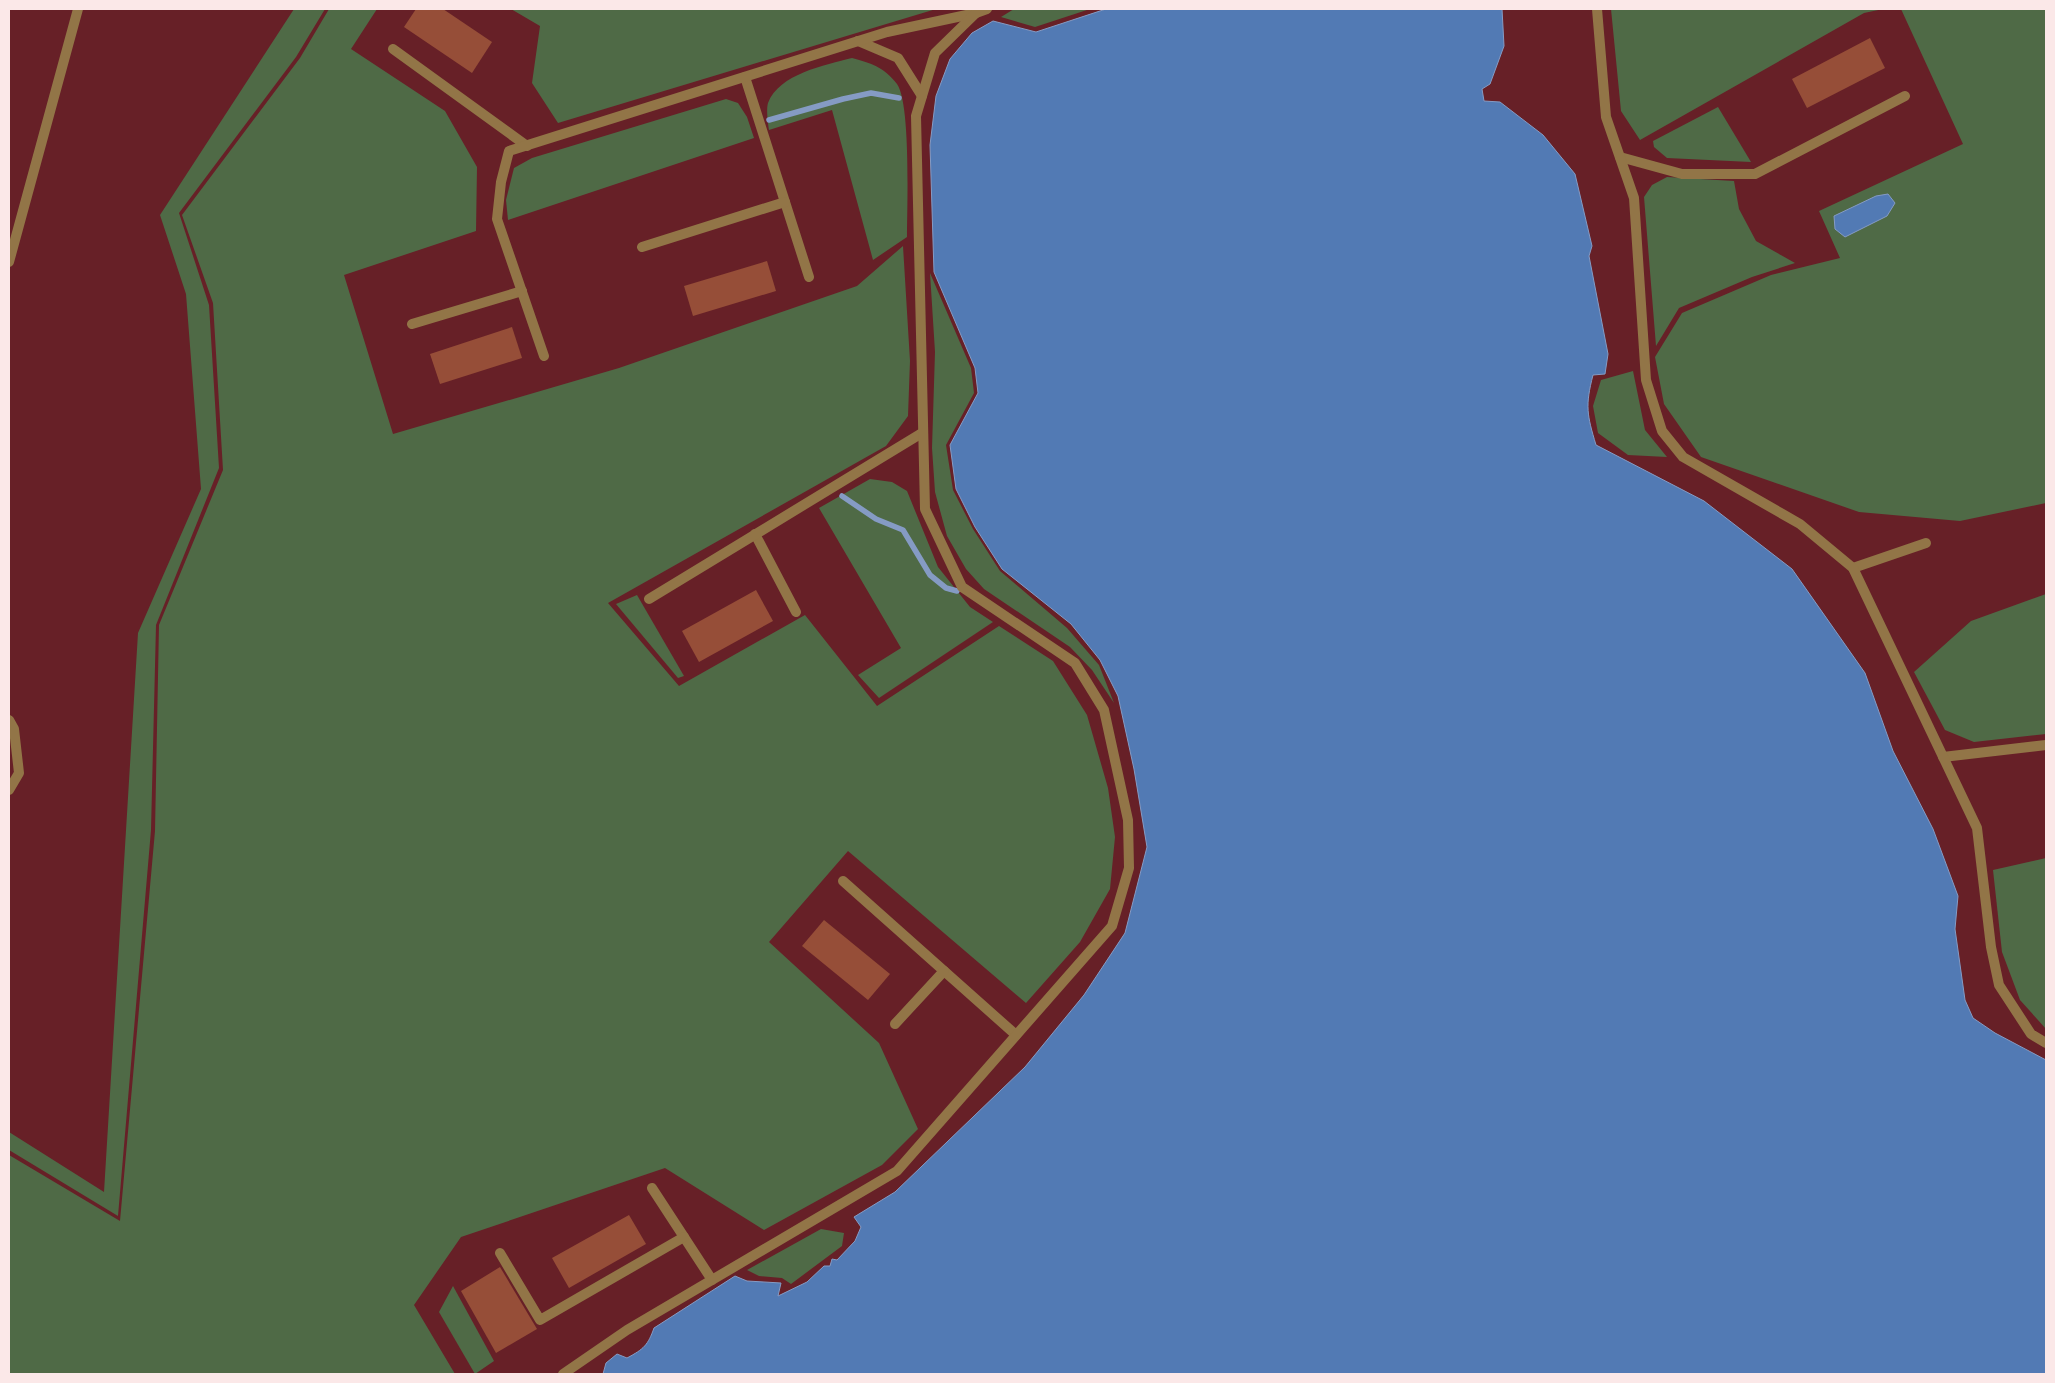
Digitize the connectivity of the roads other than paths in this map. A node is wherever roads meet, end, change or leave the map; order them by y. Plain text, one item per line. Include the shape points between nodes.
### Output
1 (78, 9) edge
2 (987, 9) edge
3 (1597, 9) edge
4 (976, 12) junction
5 (858, 41) junction
6 (393, 48) dead end
7 (745, 77) junction
8 (922, 96) junction
9 (1905, 96) dead end
10 (527, 146) junction
11 (1620, 157) junction
12 (785, 202) junction
13 (642, 247) dead end
14 (9, 262) edge
15 (809, 278) dead end
16 (522, 291) junction
17 (412, 324) dead end
18 (544, 356) dead end
19 (922, 433) junction
20 (755, 534) junction
21 (1926, 543) dead end
22 (1853, 568) junction
23 (649, 599) dead end
24 (796, 612) dead end
25 (9, 720) edge
26 (2046, 745) edge
27 (1943, 757) junction
28 (9, 790) edge
29 (843, 881) dead end
30 (944, 971) junction
31 (894, 1024) dead end
32 (1016, 1035) junction
33 (2046, 1043) edge
34 (652, 1188) dead end
35 (684, 1237) junction
36 (500, 1253) dead end
37 (712, 1280) junction
38 (564, 1374) edge

1 - 14 street
2 - 4 street
3 - 11 street via 1606,117
4 - 5 street
4 - 8 street via 935,53
5 - 7 street
5 - 8 street via 898,58
6 - 10 street
7 - 10 street
7 - 12 street
8 - 19 street via 916,116
9 - 11 street via 1755,174 1682,174
10 - 16 street via 509,151 497,219
11 - 22 street via 1634,198 1646,380 1662,431 1683,457 1800,524
12 - 13 street
12 - 15 street
16 - 17 street
16 - 18 street
19 - 20 street
19 - 32 street via 925,509 962,587 1075,663 1104,710 1128,820 1129,868 1112,926
20 - 23 street
20 - 24 street
21 - 22 street
22 - 27 street
25 - 28 street via 14,729 19,773
26 - 27 street
27 - 33 street via 1977,828 1990,947 1999,985 2031,1034
29 - 30 street
30 - 31 street
30 - 32 street
32 - 37 street via 897,1171
34 - 35 street
35 - 36 street via 540,1320
35 - 37 street
37 - 38 street via 627,1330

